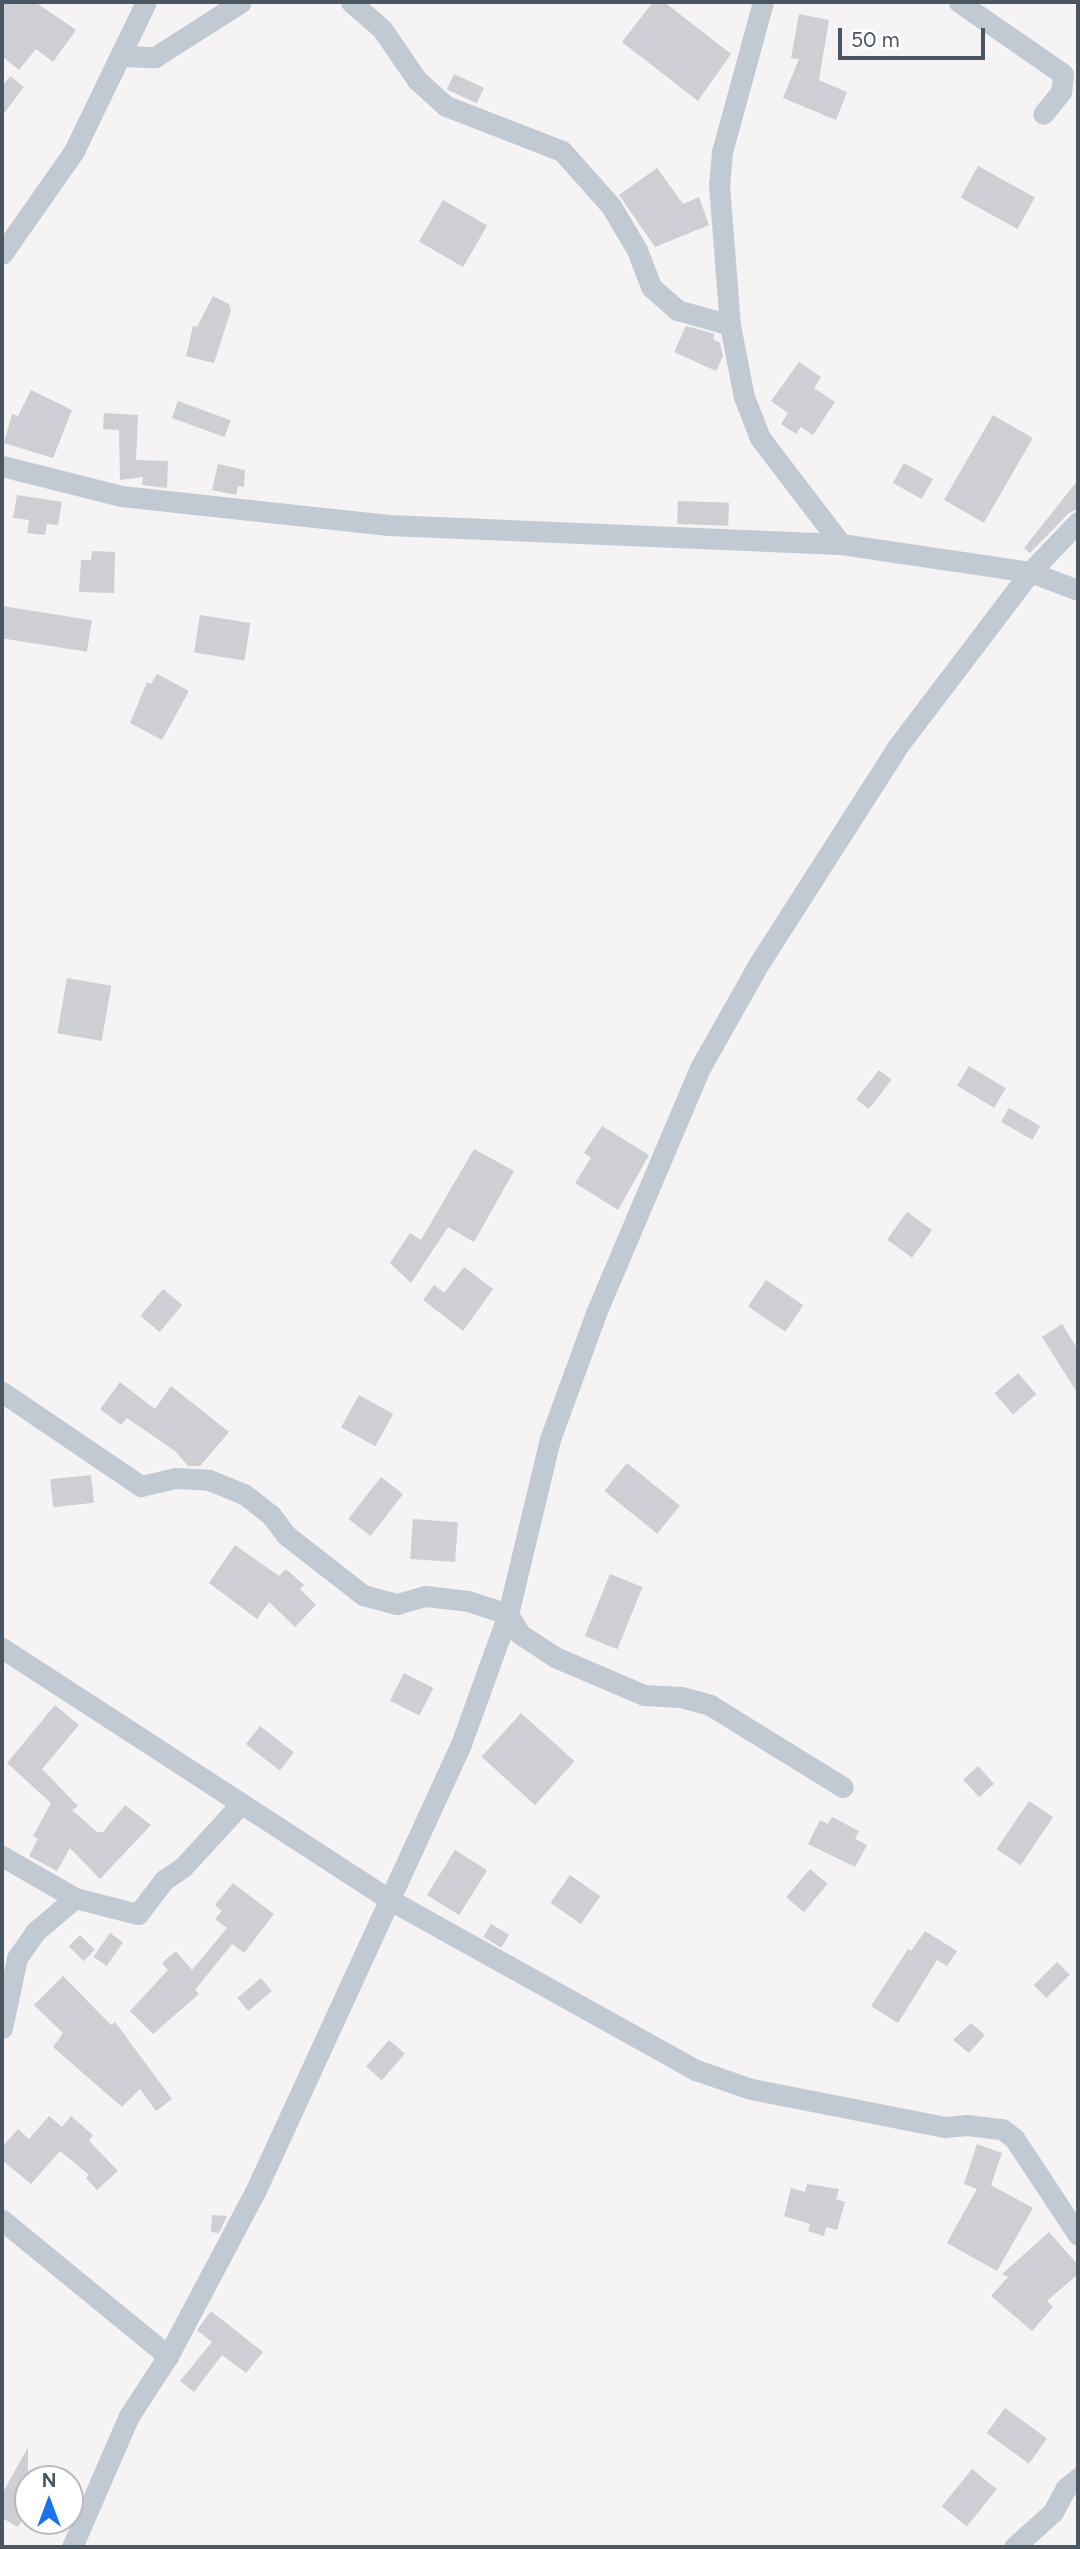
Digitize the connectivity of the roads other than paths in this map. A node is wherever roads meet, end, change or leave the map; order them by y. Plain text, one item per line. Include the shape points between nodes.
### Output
1 (146, 2) edge
2 (241, 2) edge
3 (351, 2) edge
4 (763, 2) edge
5 (959, 2) edge
6 (120, 56) junction
7 (1043, 114) dead end
8 (2, 254) edge
9 (730, 325) junction
10 (2, 466) edge
11 (1078, 522) edge
12 (841, 544) junction
13 (1030, 572) junction
14 (1078, 590) edge
15 (2, 1392) edge
16 (508, 1614) junction
17 (2, 1648) edge
18 (844, 1787) dead end
19 (241, 1804) junction
20 (2, 1856) edge
21 (75, 1898) junction
22 (392, 1901) junction
23 (2, 2028) edge
24 (2, 2220) edge
25 (1078, 2235) edge
26 (168, 2356) junction
27 (1078, 2478) edge
28 (72, 2547) edge
29 (1014, 2547) edge

1 - 6 street
2 - 6 street via 155,57
3 - 9 street via 382,29 417,80 446,106 562,150 611,206 637,250 651,287 677,310
4 - 9 street via 722,152 719,186
5 - 7 street via 1062,74 1061,92
6 - 8 street via 74,150
9 - 12 street via 744,397 760,439
10 - 12 street via 121,496 388,525
11 - 13 street
12 - 13 street
13 - 14 street
13 - 16 street via 898,746 758,965 700,1068 596,1313 550,1439
15 - 16 street via 141,1486 176,1478 209,1480 244,1494 271,1515 286,1535 363,1595 397,1604 425,1596 468,1601
16 - 18 street via 520,1634 555,1657 644,1695 681,1697 710,1705
16 - 22 street via 461,1744
17 - 19 street
19 - 21 street via 183,1867 164,1880 138,1914
19 - 22 street
20 - 21 street
21 - 23 street via 34,1932 17,1958
22 - 25 street via 723,2081 945,2127 967,2124 1002,2129 1014,2138
22 - 26 street via 255,2192
24 - 26 street
26 - 28 street via 129,2416
27 - 29 street via 1066,2488 1053,2512

